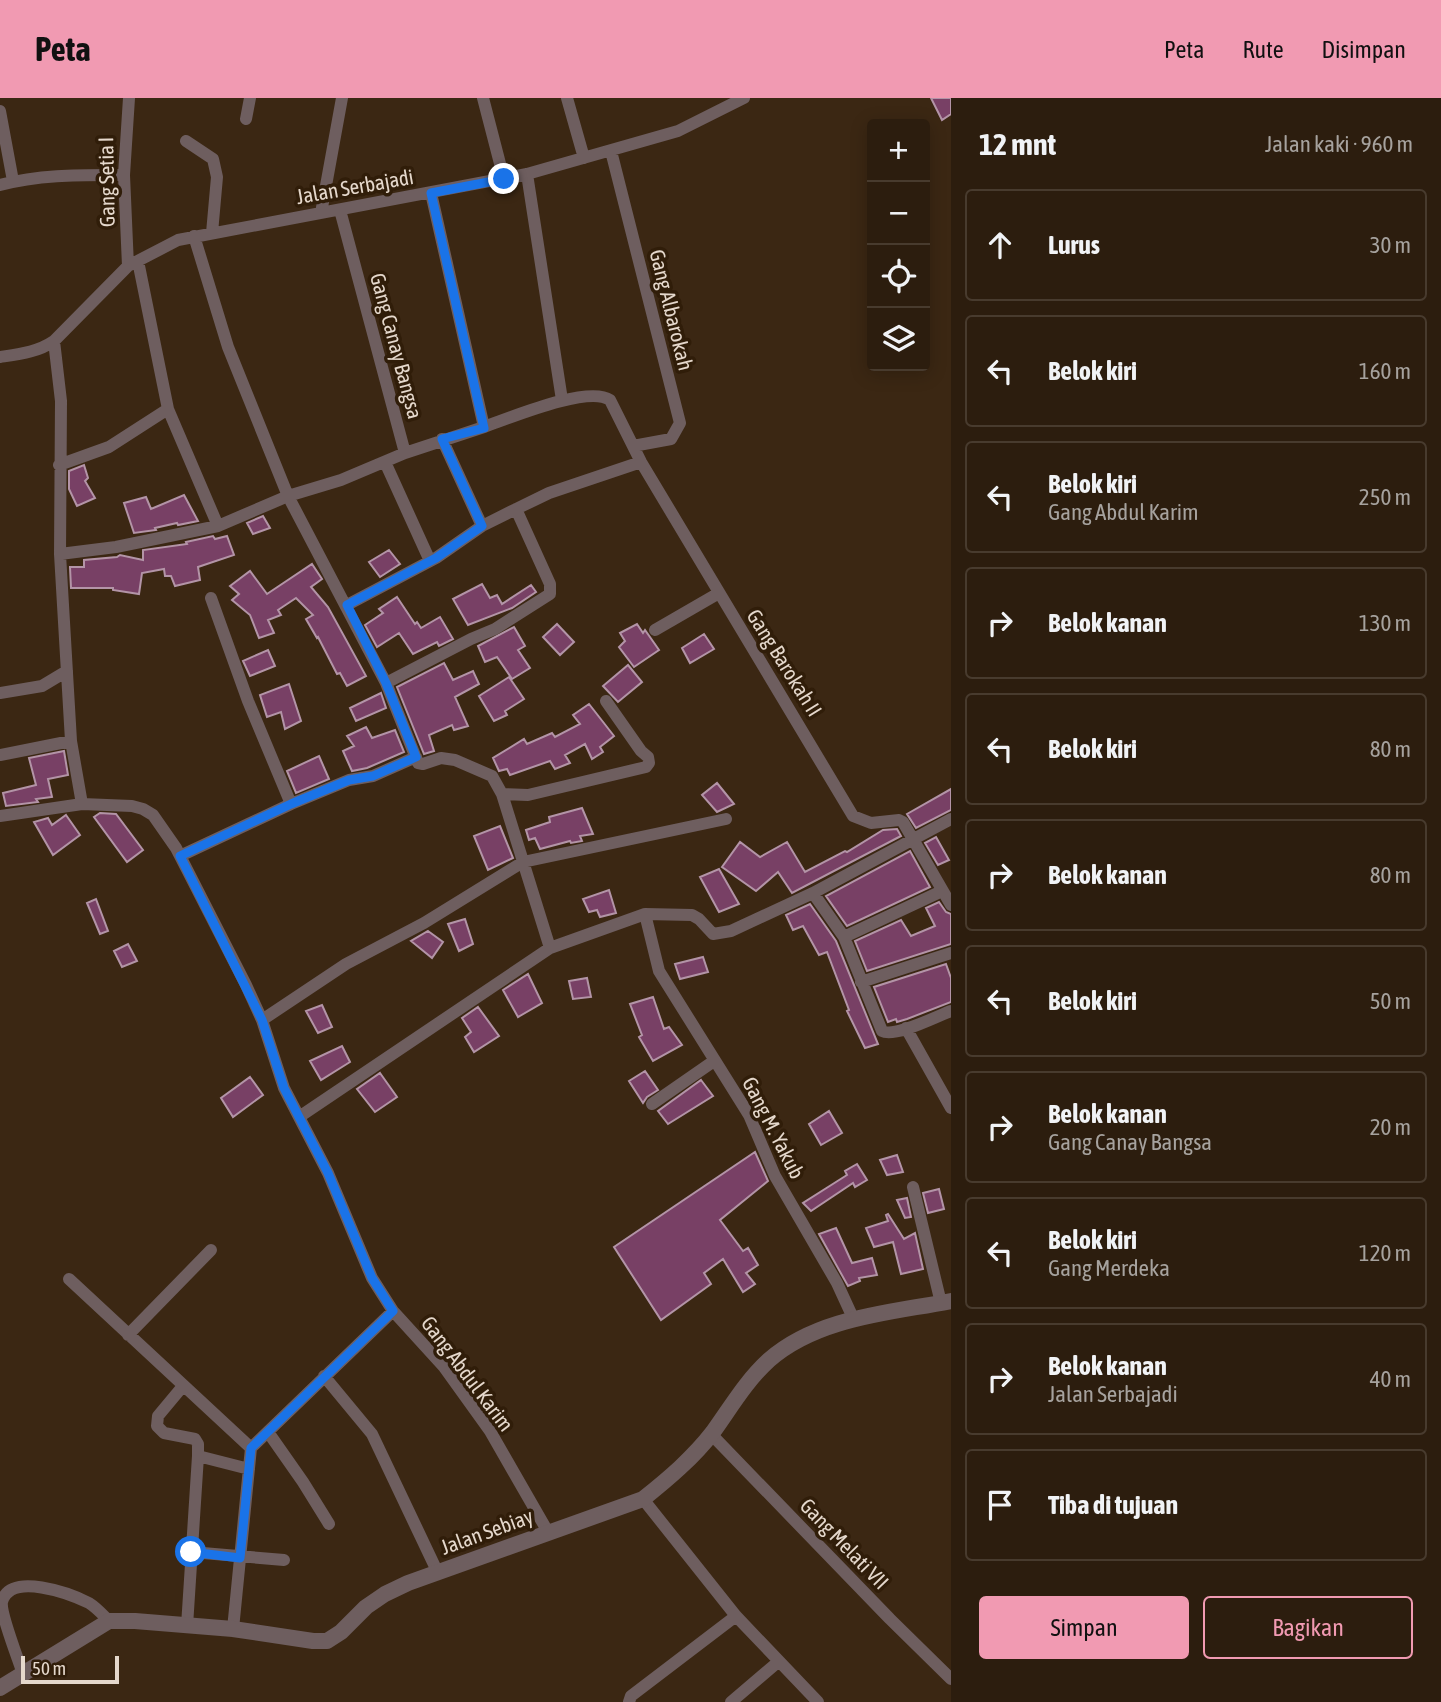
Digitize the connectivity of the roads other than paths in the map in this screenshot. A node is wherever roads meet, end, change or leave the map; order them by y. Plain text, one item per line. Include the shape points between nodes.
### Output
1 (129, 98) edge
2 (250, 98) edge
3 (342, 98) edge
4 (483, 98) edge
5 (567, 98) edge
6 (744, 98) edge
7 (0, 111) edge
8 (246, 119) dead end
9 (186, 141) dead end
10 (611, 151) junction
11 (584, 158) junction
12 (527, 174) junction
13 (124, 175) junction
14 (504, 179) junction
15 (7, 183) edge
16 (431, 193) junction
17 (340, 210) junction
18 (321, 213) junction
19 (212, 233) junction
20 (194, 236) junction
21 (133, 264) junction
22 (54, 341) junction
23 (0, 357) edge
24 (562, 400) junction
25 (610, 400) joint
26 (168, 409) junction
27 (484, 428) junction
28 (442, 439) junction
29 (633, 446) junction
30 (405, 453) junction
31 (384, 462) junction
32 (641, 462) junction
33 (59, 465) junction
34 (288, 496) junction
35 (516, 509) junction
36 (218, 526) junction
37 (482, 526) junction
38 (60, 554) junction
39 (430, 561) junction
40 (719, 593) junction
41 (211, 598) dead end
42 (347, 605) junction
43 (655, 630) dead end
44 (67, 671) junction
45 (386, 683) junction
46 (0, 693) edge
47 (606, 701) dead end
48 (71, 741) junction
49 (0, 755) edge
50 (416, 757) junction
51 (502, 794) junction
52 (82, 804) junction
53 (291, 804) junction
54 (0, 816) edge
55 (726, 819) dead end
56 (951, 819) edge
57 (913, 839) junction
58 (180, 856) junction
59 (523, 862) junction
60 (942, 891) junction
61 (813, 892) junction
62 (951, 905) edge
63 (645, 914) junction
64 (844, 937) junction
65 (550, 948) junction
66 (951, 953) edge
67 (861, 982) junction
68 (951, 1011) edge
69 (262, 1020) junction
70 (906, 1028) junction
71 (714, 1061) junction
72 (652, 1104) dead end
73 (951, 1108) edge
74 (299, 1117) junction
75 (913, 1187) dead end
76 (211, 1250) dead end
77 (69, 1279) dead end
78 (946, 1302) edge
79 (393, 1311) junction
80 (854, 1320) junction
81 (128, 1335) junction
82 (324, 1376) junction
83 (183, 1385) junction
84 (268, 1432) junction
85 (711, 1434) junction
86 (251, 1448) junction
87 (198, 1456) junction
88 (249, 1469) junction
89 (643, 1499) junction
90 (329, 1524) dead end
91 (548, 1532) junction
92 (191, 1552) junction
93 (240, 1558) junction
94 (284, 1560) dead end
95 (438, 1573) junction
96 (736, 1616) junction
97 (109, 1621) junction
98 (187, 1626) junction
99 (233, 1629) junction
100 (778, 1662) junction
101 (23, 1674) junction
102 (951, 1679) edge
103 (0, 1688) edge
104 (629, 1702) edge
105 (732, 1702) edge
106 (818, 1702) edge

1 - 13 street, Gang Setia I
2 - 8 street
3 - 18 street
4 - 14 street
5 - 11 street
6 - 10 street, Jalan Serbajadi via 678,131
7 - 15 street
9 - 19 street via 214,159
10 - 11 street, Jalan Serbajadi
10 - 29 street, Gang Albarokah via 680,424 671,439
11 - 12 street, Jalan Serbajadi
12 - 14 street, Jalan Serbajadi
12 - 24 street
13 - 15 street
13 - 21 street, Gang Setia I
14 - 16 street, Jalan Serbajadi
16 - 17 street, Jalan Serbajadi
16 - 27 street
17 - 18 street, Jalan Serbajadi
17 - 30 street, Gang Canay Bangsa
18 - 19 street, Jalan Serbajadi
19 - 20 street, Jalan Serbajadi
20 - 21 street, Jalan Serbajadi
20 - 34 street via 228,347
21 - 22 street, Jalan Serbajadi
21 - 26 street, Gang Setia I
22 - 23 street, Jalan Serbajadi via 40,350
22 - 33 street via 61,401
24 - 25 street, Gang Canay Bangsa via 604,396
24 - 27 street, Gang Canay Bangsa
25 - 29 street, Gang Barokah II
26 - 33 street via 109,447
26 - 36 street, Gang Setia I
27 - 28 street, Gang Canay Bangsa
28 - 30 street, Gang Canay Bangsa
28 - 37 street
29 - 32 street, Gang Barokah II
30 - 31 street
31 - 34 street
31 - 39 street
32 - 35 street
32 - 40 street, Gang Barokah II
33 - 38 street
34 - 36 street
34 - 42 street
35 - 37 street
35 - 45 street via 550,584 550,594 495,629
36 - 38 street
37 - 39 street
38 - 44 street
39 - 42 street
40 - 43 street
40 - 57 street, Gang Barokah II via 853,816 871,823 899,820
41 - 53 street
42 - 45 street
44 - 46 street via 42,686
44 - 48 street
45 - 50 street
47 - 51 street via 648,757 646,767 528,795
48 - 49 street
48 - 52 street
50 - 51 street via 423,764 441,758 455,760 492,776
50 - 53 street
51 - 59 street
52 - 54 street, Gang Abdul Karim
52 - 58 street, Gang Abdul Karim via 143,809 153,815
53 - 58 street
55 - 59 street
56 - 57 street
57 - 60 street, Gang Barokah II
57 - 61 street
58 - 69 street, Gang Abdul Karim
59 - 65 street
59 - 69 street via 346,964
60 - 62 street, Gang Barokah II
60 - 64 street
61 - 63 street via 718,935 692,915
61 - 64 street
63 - 65 street
63 - 71 street, Gang M. Yakub via 659,971
64 - 67 street
65 - 74 street
66 - 67 street
67 - 70 street via 882,1031 887,1034
68 - 70 street
69 - 74 street, Gang Abdul Karim via 284,1088
70 - 73 street
71 - 72 street
71 - 80 street, Gang M. Yakub via 749,1115 775,1176
74 - 79 street, Gang Abdul Karim via 372,1278
75 - 78 street
76 - 81 street
77 - 81 street
78 - 80 street, Jalan Sebiay
79 - 82 street
79 - 91 street, Gang Abdul Karim via 444,1367 475,1410
80 - 85 street, Jalan Sebiay via 818,1330 771,1359 748,1381
81 - 83 street
82 - 84 street
82 - 95 street via 372,1434
83 - 86 street
83 - 87 street via 158,1416 157,1426 164,1433 195,1439
84 - 86 street
84 - 90 street
85 - 89 street, Jalan Sebiay
85 - 102 street, Gang Melati VII
86 - 88 street
87 - 88 street
87 - 92 street
88 - 93 street
89 - 91 street, Jalan Sebiay
89 - 96 street
91 - 95 street, Jalan Sebiay
92 - 93 street
92 - 98 street
93 - 94 street
93 - 99 street
95 - 99 street, Jalan Sebiay via 385,1594 327,1641
96 - 100 street
96 - 104 street
97 - 98 street, Jalan Sebiay
97 - 101 street
97 - 101 street via 98,1609 74,1597 39,1587 16,1587 7,1593 2,1608
98 - 99 street, Jalan Sebiay
100 - 105 street
100 - 106 street
101 - 103 street

